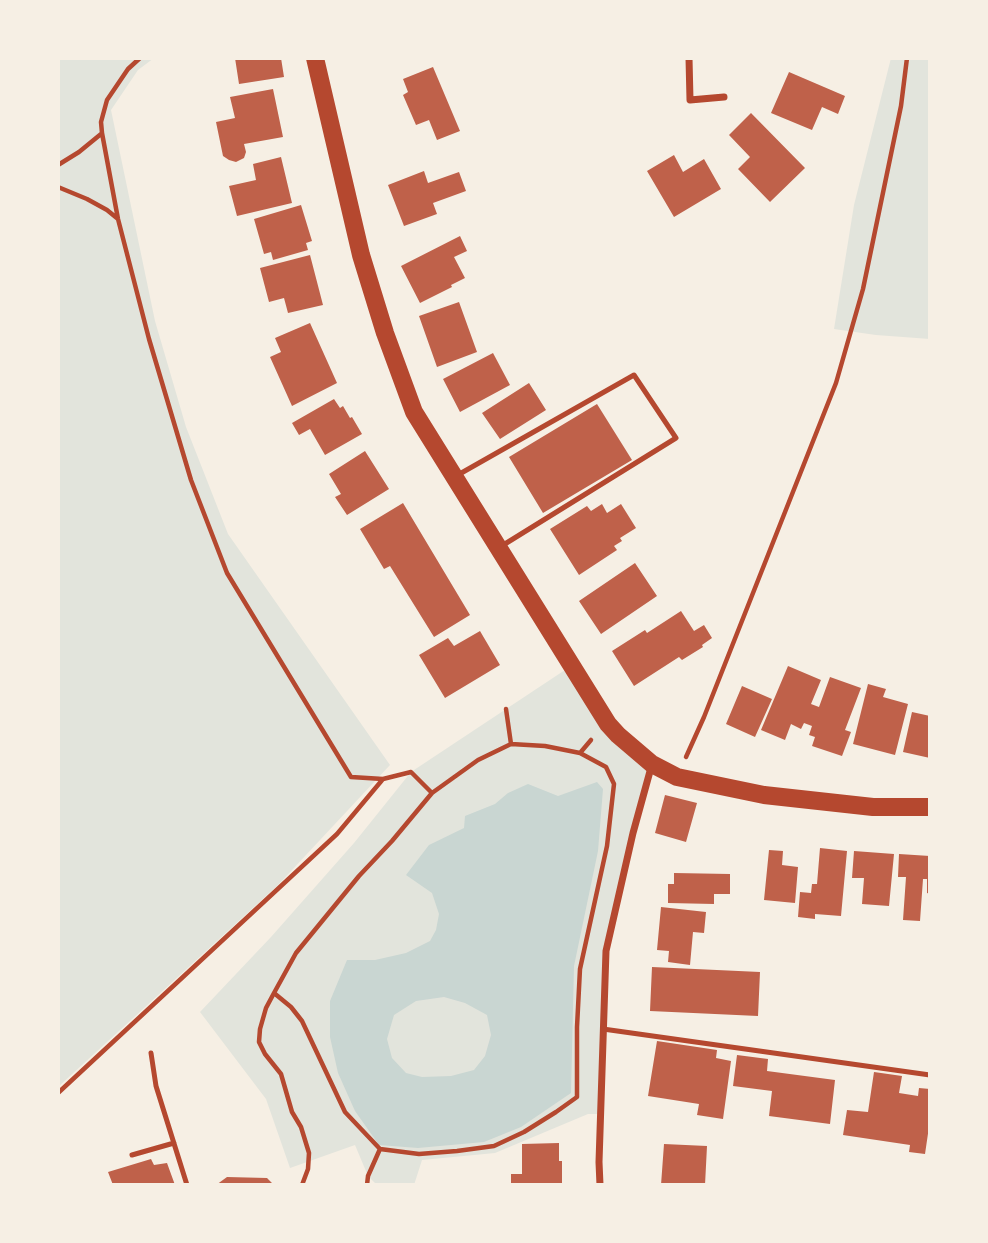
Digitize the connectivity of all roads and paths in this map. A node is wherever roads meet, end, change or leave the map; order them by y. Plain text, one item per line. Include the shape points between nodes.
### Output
1 (140, 58) edge
2 (315, 58) edge
3 (689, 58) edge
4 (907, 58) edge
5 (724, 97) dead end
6 (102, 133) junction
7 (58, 165) edge
8 (58, 187) edge
9 (118, 219) junction
10 (453, 477) junction
11 (498, 548) junction
12 (506, 709) dead end
13 (511, 744) junction
14 (652, 764) junction
15 (677, 777) junction
16 (383, 779) junction
17 (432, 793) junction
18 (930, 807) edge
19 (274, 993) junction
20 (603, 1029) junction
21 (151, 1053) dead end
22 (930, 1074) edge
23 (58, 1093) edge
24 (174, 1143) junction
25 (380, 1149) junction
26 (132, 1155) dead end
27 (187, 1185) edge
28 (302, 1185) edge
29 (367, 1185) edge
30 (600, 1185) edge

1 - 6 path via 107,100
2 - 10 main road via 361,255 385,333 414,411
3 - 5 street via 690,100
4 - 15 path via 863,289 836,383
6 - 7 path
6 - 9 path
8 - 9 path
9 - 16 path via 191,480 227,573 351,776
10 - 11 main road
10 - 11 lane via 634,375 676,438
11 - 14 main road via 608,724
12 - 13 path
13 - 17 path via 478,760
13 - 25 path via 580,753 606,767 614,784 607,846 580,969 577,1097 494,1146 419,1154
14 - 15 main road
14 - 20 street via 606,951
15 - 18 main road via 764,795 873,807
16 - 17 path via 411,772
16 - 23 path via 337,834
17 - 19 path via 296,953
19 - 25 path via 302,1021 345,1112
19 - 28 path via 259,1042 281,1074 292,1112 302,1126 309,1153
20 - 22 lane
20 - 30 street
21 - 24 lane
24 - 26 lane
24 - 27 lane
25 - 29 path

